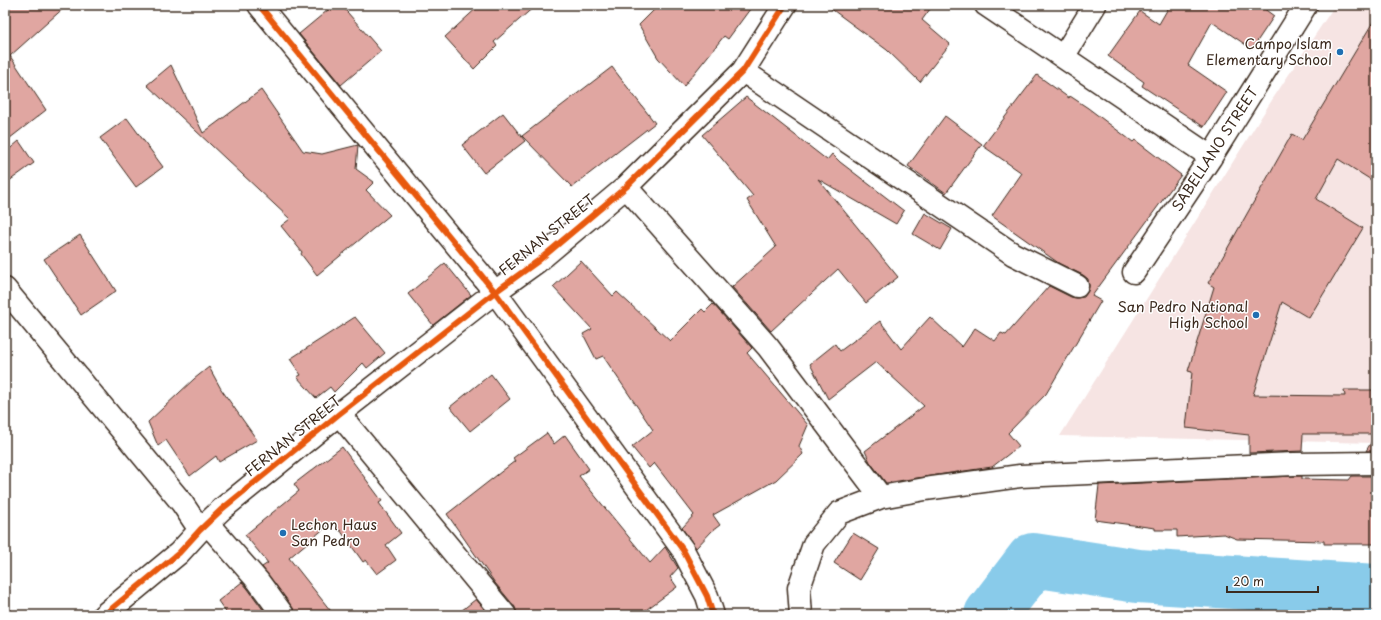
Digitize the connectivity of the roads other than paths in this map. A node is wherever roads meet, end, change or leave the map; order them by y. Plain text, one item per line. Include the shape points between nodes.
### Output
1 (259, 5) edge
2 (785, 5) edge
3 (986, 5) edge
4 (1095, 5) edge
5 (1306, 5) edge
6 (1063, 56) junction
7 (743, 71) junction
8 (1211, 157) junction
9 (626, 187) junction
10 (1134, 272) dead end
11 (1077, 286) dead end
12 (5, 290) edge
13 (495, 292) junction
14 (339, 414) junction
15 (1376, 463) edge
16 (882, 497) junction
17 (204, 526) junction
18 (104, 615) edge
19 (283, 615) edge
20 (505, 615) edge
21 (714, 615) edge
22 (801, 615) edge

1 - 13 street
2 - 7 street, FERNAN STREET
3 - 6 street
4 - 6 street
5 - 8 street, SABELLANO STREET
6 - 8 street
7 - 9 street, FERNAN STREET
7 - 11 street via 1013,254
8 - 10 street, SABELLANO STREET
9 - 13 street, FERNAN STREET via 538,261
9 - 16 street via 768,347
12 - 17 street
13 - 14 street, FERNAN STREET
13 - 21 street via 683,550
14 - 17 street, FERNAN STREET
14 - 20 street
15 - 16 street via 1020,476
16 - 22 street via 839,514 814,544 799,588
17 - 18 street, FERNAN STREET via 179,553
17 - 19 street via 258,581

